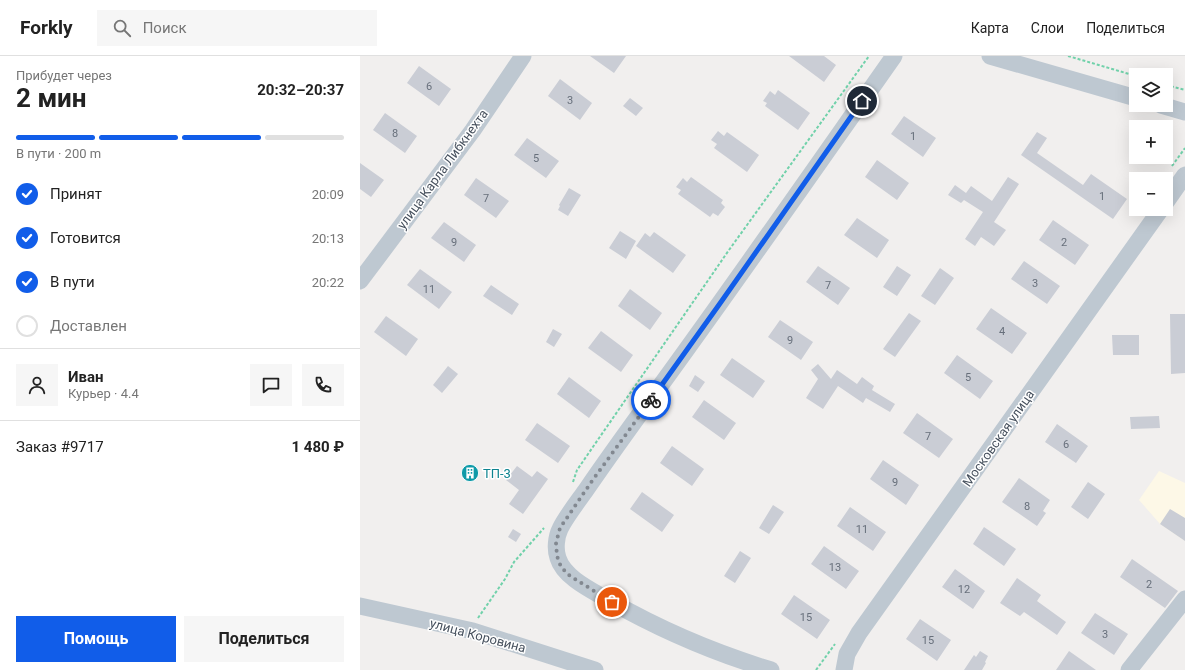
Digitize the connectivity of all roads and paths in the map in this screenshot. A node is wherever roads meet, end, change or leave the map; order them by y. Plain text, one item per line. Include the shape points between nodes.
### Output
1 (523, 56) edge
2 (869, 56) edge
3 (894, 56) edge
4 (990, 56) edge
5 (1068, 56) edge
6 (1129, 74) edge
7 (1173, 87) edge
8 (1185, 90) edge
9 (1129, 96) edge
10 (1173, 108) edge
11 (1185, 112) edge
12 (1185, 148) edge
13 (1178, 171) edge
14 (1173, 184) edge
15 (1156, 216) edge
16 (360, 281) edge
17 (572, 485) dead end
18 (547, 525) dead end
19 (1185, 599) edge
20 (360, 606) edge
21 (469, 630) junction
22 (595, 670) edge
23 (771, 670) edge
24 (844, 670) edge
25 (1129, 670) edge

1 - 16 street, улица Карла Либкнехта via 472,130
2 - 17 path via 729,250 577,470
3 - 23 street via 592,481 560,528 556,543 561,567 598,594 640,618 685,639
4 - 9 street
5 - 6 path
7 - 8 path
10 - 11 street
12 - 13 path
13 - 14 street
15 - 24 street, Московская улица via 859,633 847,654
18 - 21 path via 514,562
19 - 25 street
20 - 21 street, улица Коровина
21 - 22 street, улица Коровина

